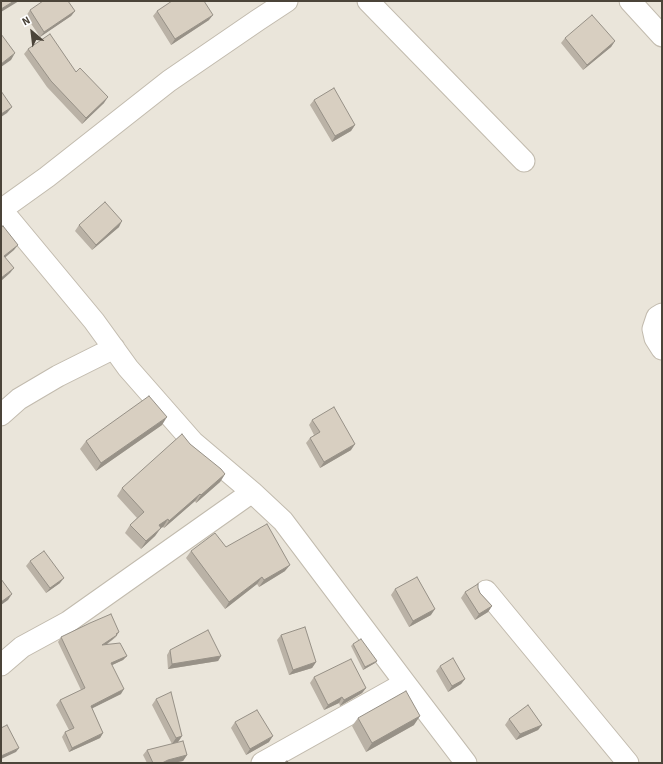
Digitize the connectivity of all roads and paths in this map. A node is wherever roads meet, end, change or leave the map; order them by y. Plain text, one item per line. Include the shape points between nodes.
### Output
1 (288, 1) edge
2 (368, 1) edge
3 (630, 1) edge
4 (662, 36) edge
5 (524, 162) dead end
6 (1, 209) edge
7 (662, 314) edge
8 (114, 348) junction
9 (662, 349) edge
10 (1, 414) edge
11 (252, 492) junction
12 (486, 591) dead end
13 (1, 665) edge
14 (405, 683) junction
15 (262, 763) edge
16 (466, 763) edge
17 (628, 763) edge

1 - 6 street via 169,82 47,177
2 - 5 street
3 - 4 street
6 - 8 street
7 - 9 street via 653,329
8 - 10 street via 58,376 19,399
8 - 11 street via 128,368 193,442
11 - 13 street via 68,622 22,647
11 - 14 street via 282,521
12 - 17 street
14 - 15 street
14 - 16 street

